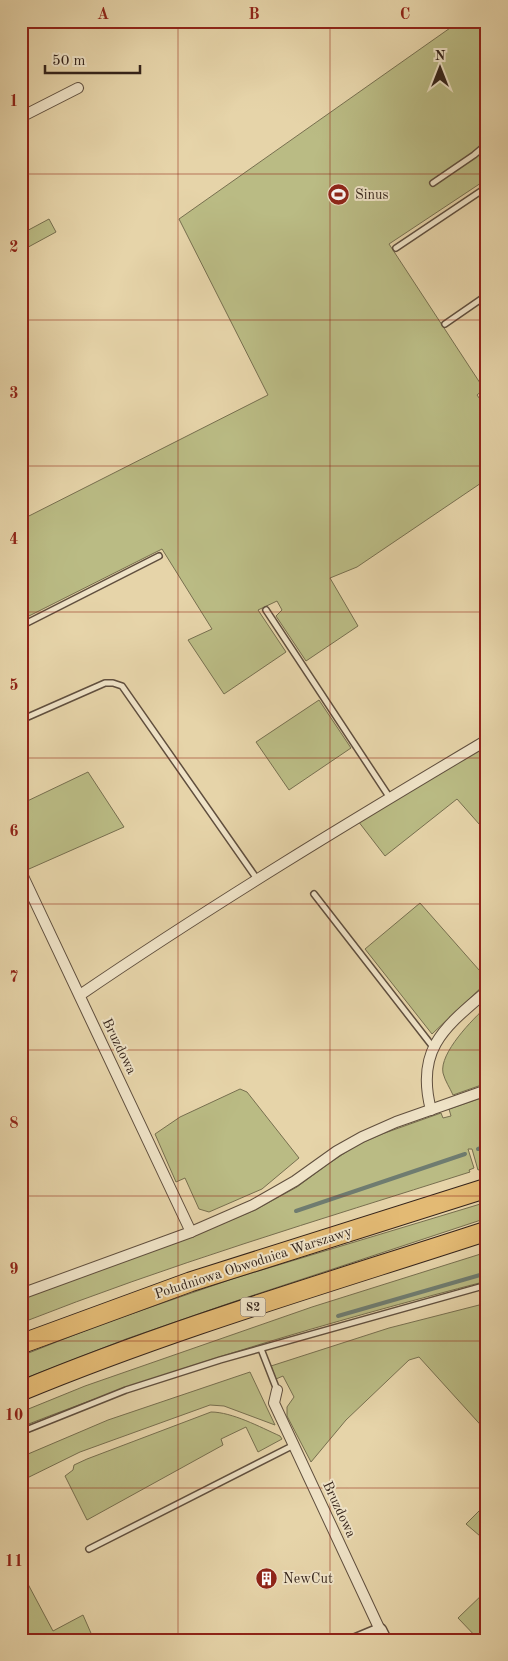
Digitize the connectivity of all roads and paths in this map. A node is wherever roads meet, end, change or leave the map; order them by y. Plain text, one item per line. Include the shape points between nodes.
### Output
1 (78, 88) dead end
2 (21, 117) edge
3 (487, 144) edge
4 (433, 183) dead end
5 (487, 187) edge
6 (396, 248) dead end
7 (487, 296) edge
8 (445, 324) dead end
9 (159, 556) dead end
10 (266, 610) dead end
11 (21, 626) edge
12 (21, 720) edge
13 (487, 740) edge
14 (390, 798) junction
15 (21, 872) edge
16 (257, 879) junction
17 (314, 894) dead end
18 (487, 991) edge
19 (80, 995) junction
20 (433, 1047) junction
21 (487, 1090) edge
22 (432, 1110) junction
23 (487, 1188) edge
24 (487, 1231) edge
25 (191, 1232) junction
26 (487, 1285) edge
27 (21, 1294) edge
28 (21, 1344) edge
29 (261, 1349) junction
30 (277, 1390) joint
31 (21, 1391) edge
32 (21, 1432) edge
33 (294, 1445) junction
34 (90, 1549) dead end
35 (382, 1635) edge
36 (356, 1640) edge

1 - 2 street
3 - 4 lane
5 - 6 lane
7 - 8 lane
9 - 11 lane
10 - 14 lane
12 - 16 lane via 105,683 122,686
13 - 14 street
14 - 16 street
15 - 19 street, Bruzdowa
16 - 19 street
17 - 20 lane
18 - 20 street via 443,1032
19 - 25 street, Bruzdowa
20 - 22 street via 426,1072
21 - 22 street
22 - 25 street via 362,1137 275,1194
23 - 28 highway, Południowa Obwodnica Warszawy via 190,1282
24 - 31 highway, S2 via 156,1340
25 - 27 street
26 - 29 lane
29 - 30 lane
29 - 32 lane via 126,1390
30 - 33 street, Bruzdowa via 274,1403
33 - 34 lane
33 - 35 street, Bruzdowa
35 - 36 street

